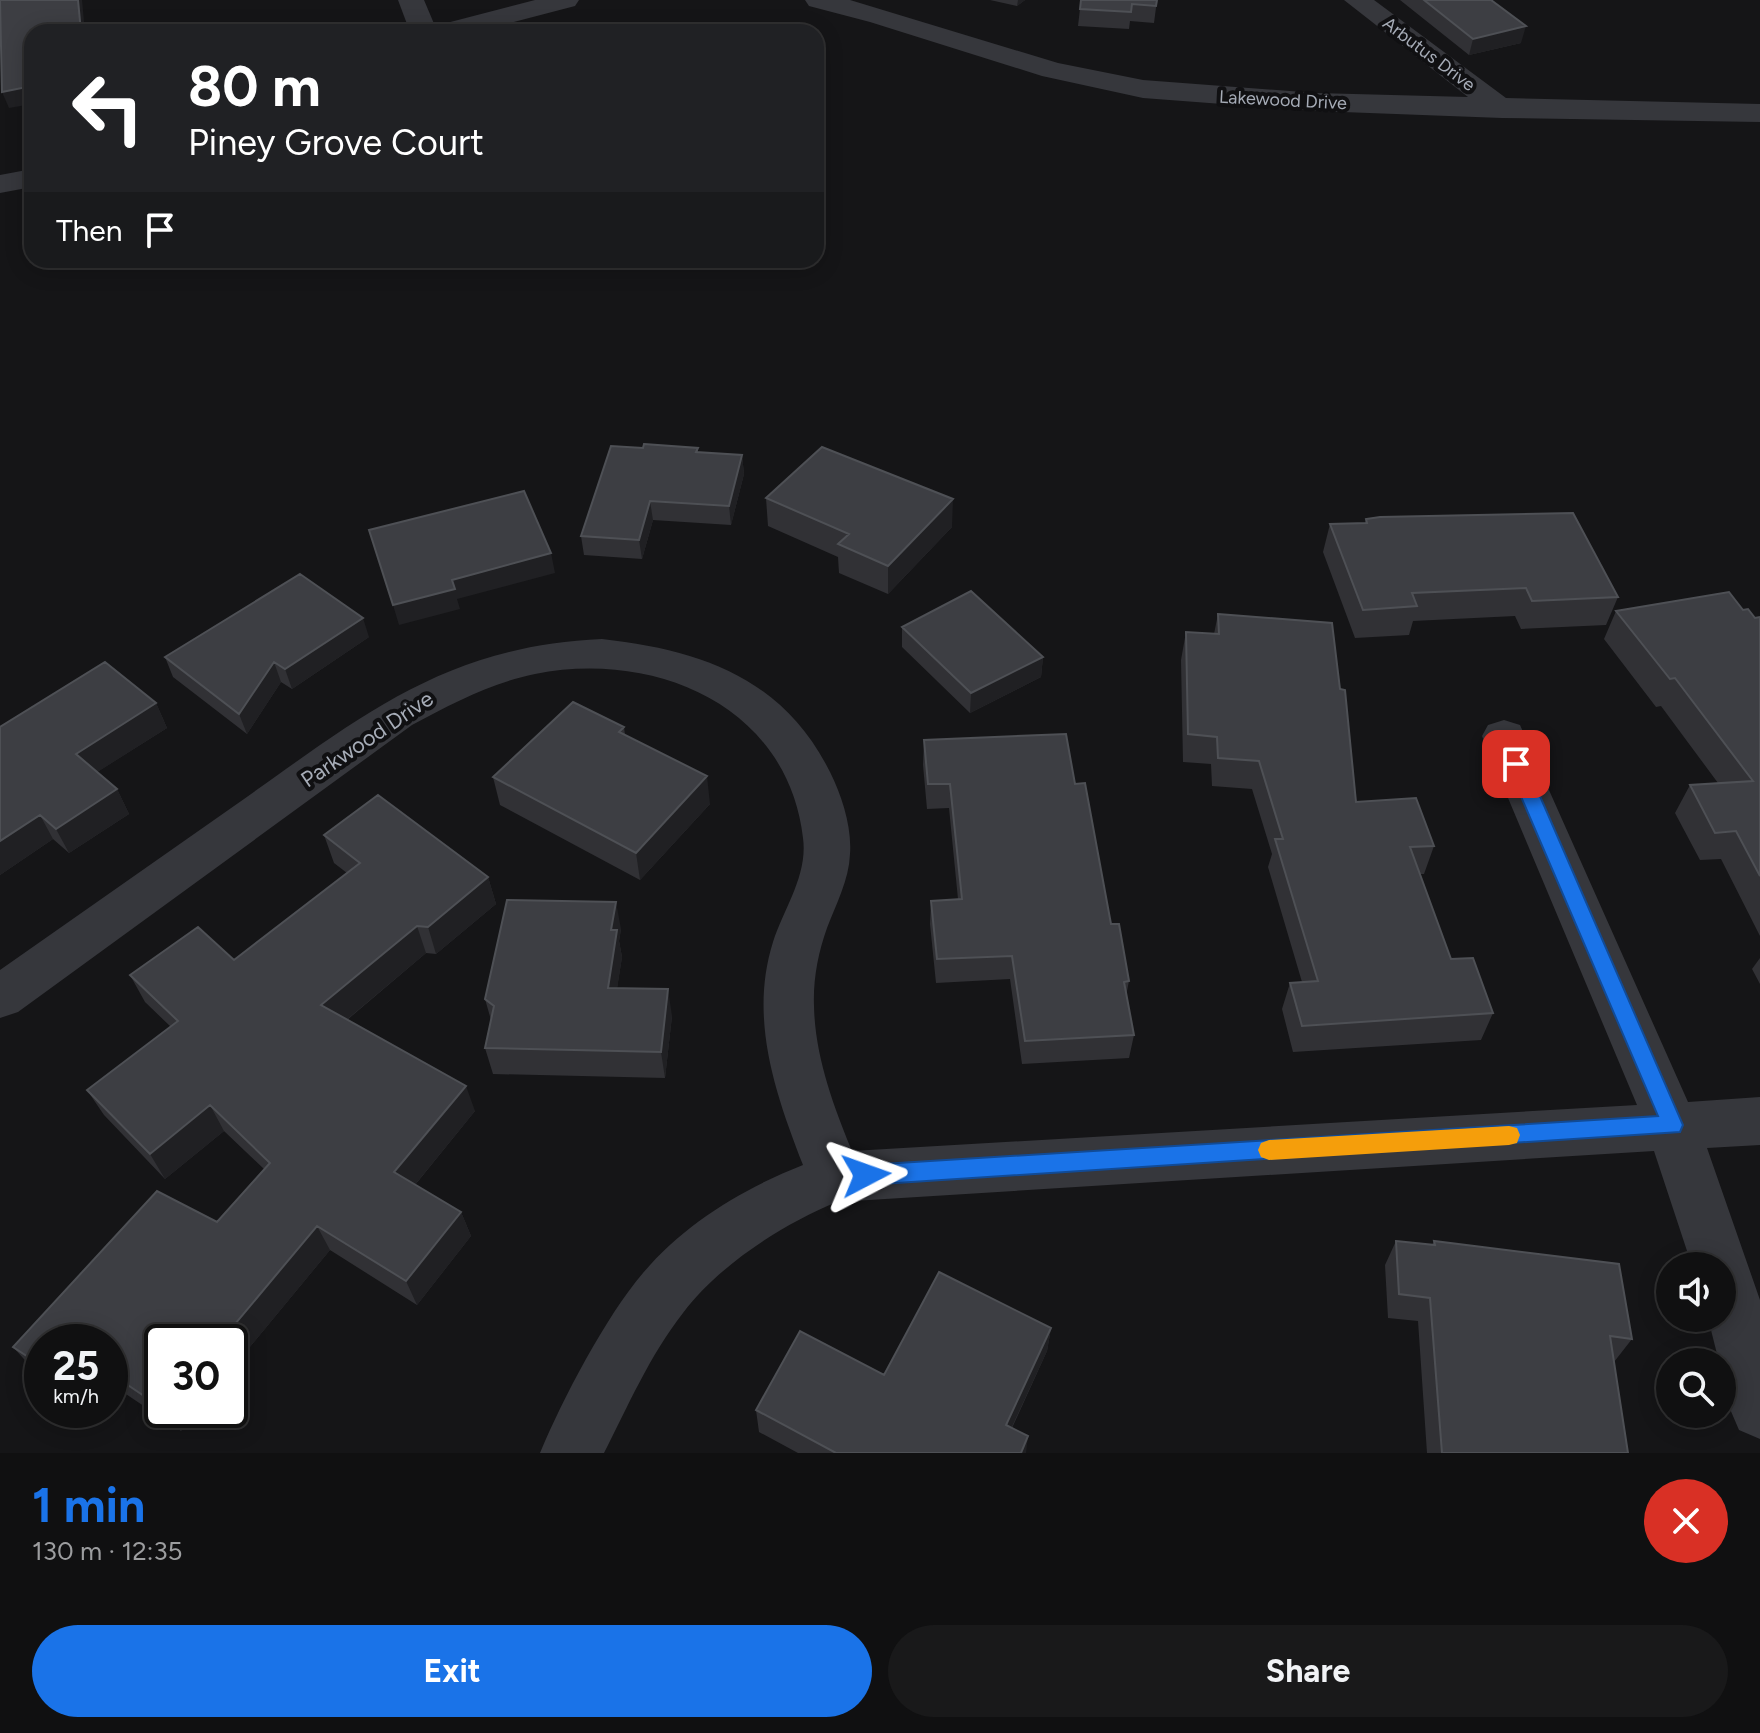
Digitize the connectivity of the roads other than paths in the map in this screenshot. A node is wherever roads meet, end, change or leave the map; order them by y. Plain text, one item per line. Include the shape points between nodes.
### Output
1 (411, 0) edge
2 (566, 0) edge
3 (818, 0) edge
4 (1357, 0) edge
5 (874, 8) edge
6 (421, 24) edge
7 (474, 24) edge
8 (1502, 109) junction
9 (1760, 113) edge
10 (24, 180) edge
11 (0, 184) edge
12 (1504, 736) dead end
13 (0, 997) edge
14 (1760, 1121) edge
15 (1672, 1125) junction
16 (835, 1177) junction
17 (1715, 1252) edge
18 (1736, 1314) edge
19 (1760, 1409) edge
20 (571, 1453) edge

1 - 6 street
2 - 7 street
3 - 5 street, Lakewood Drive
4 - 8 street, Arbutus Drive
5 - 8 street, Lakewood Drive via 1052,70 1143,89
8 - 9 street, Lakewood Drive
10 - 11 street
12 - 15 street
13 - 16 street, Parkwood Drive via 397,714 444,689 555,656 655,660 704,675 779,726 803,757 821,797 828,844 818,892 797,943 788,984 787,1026 801,1094
14 - 15 street
15 - 16 street
15 - 17 street
16 - 20 street via 779,1200 716,1242 663,1292
18 - 19 street

